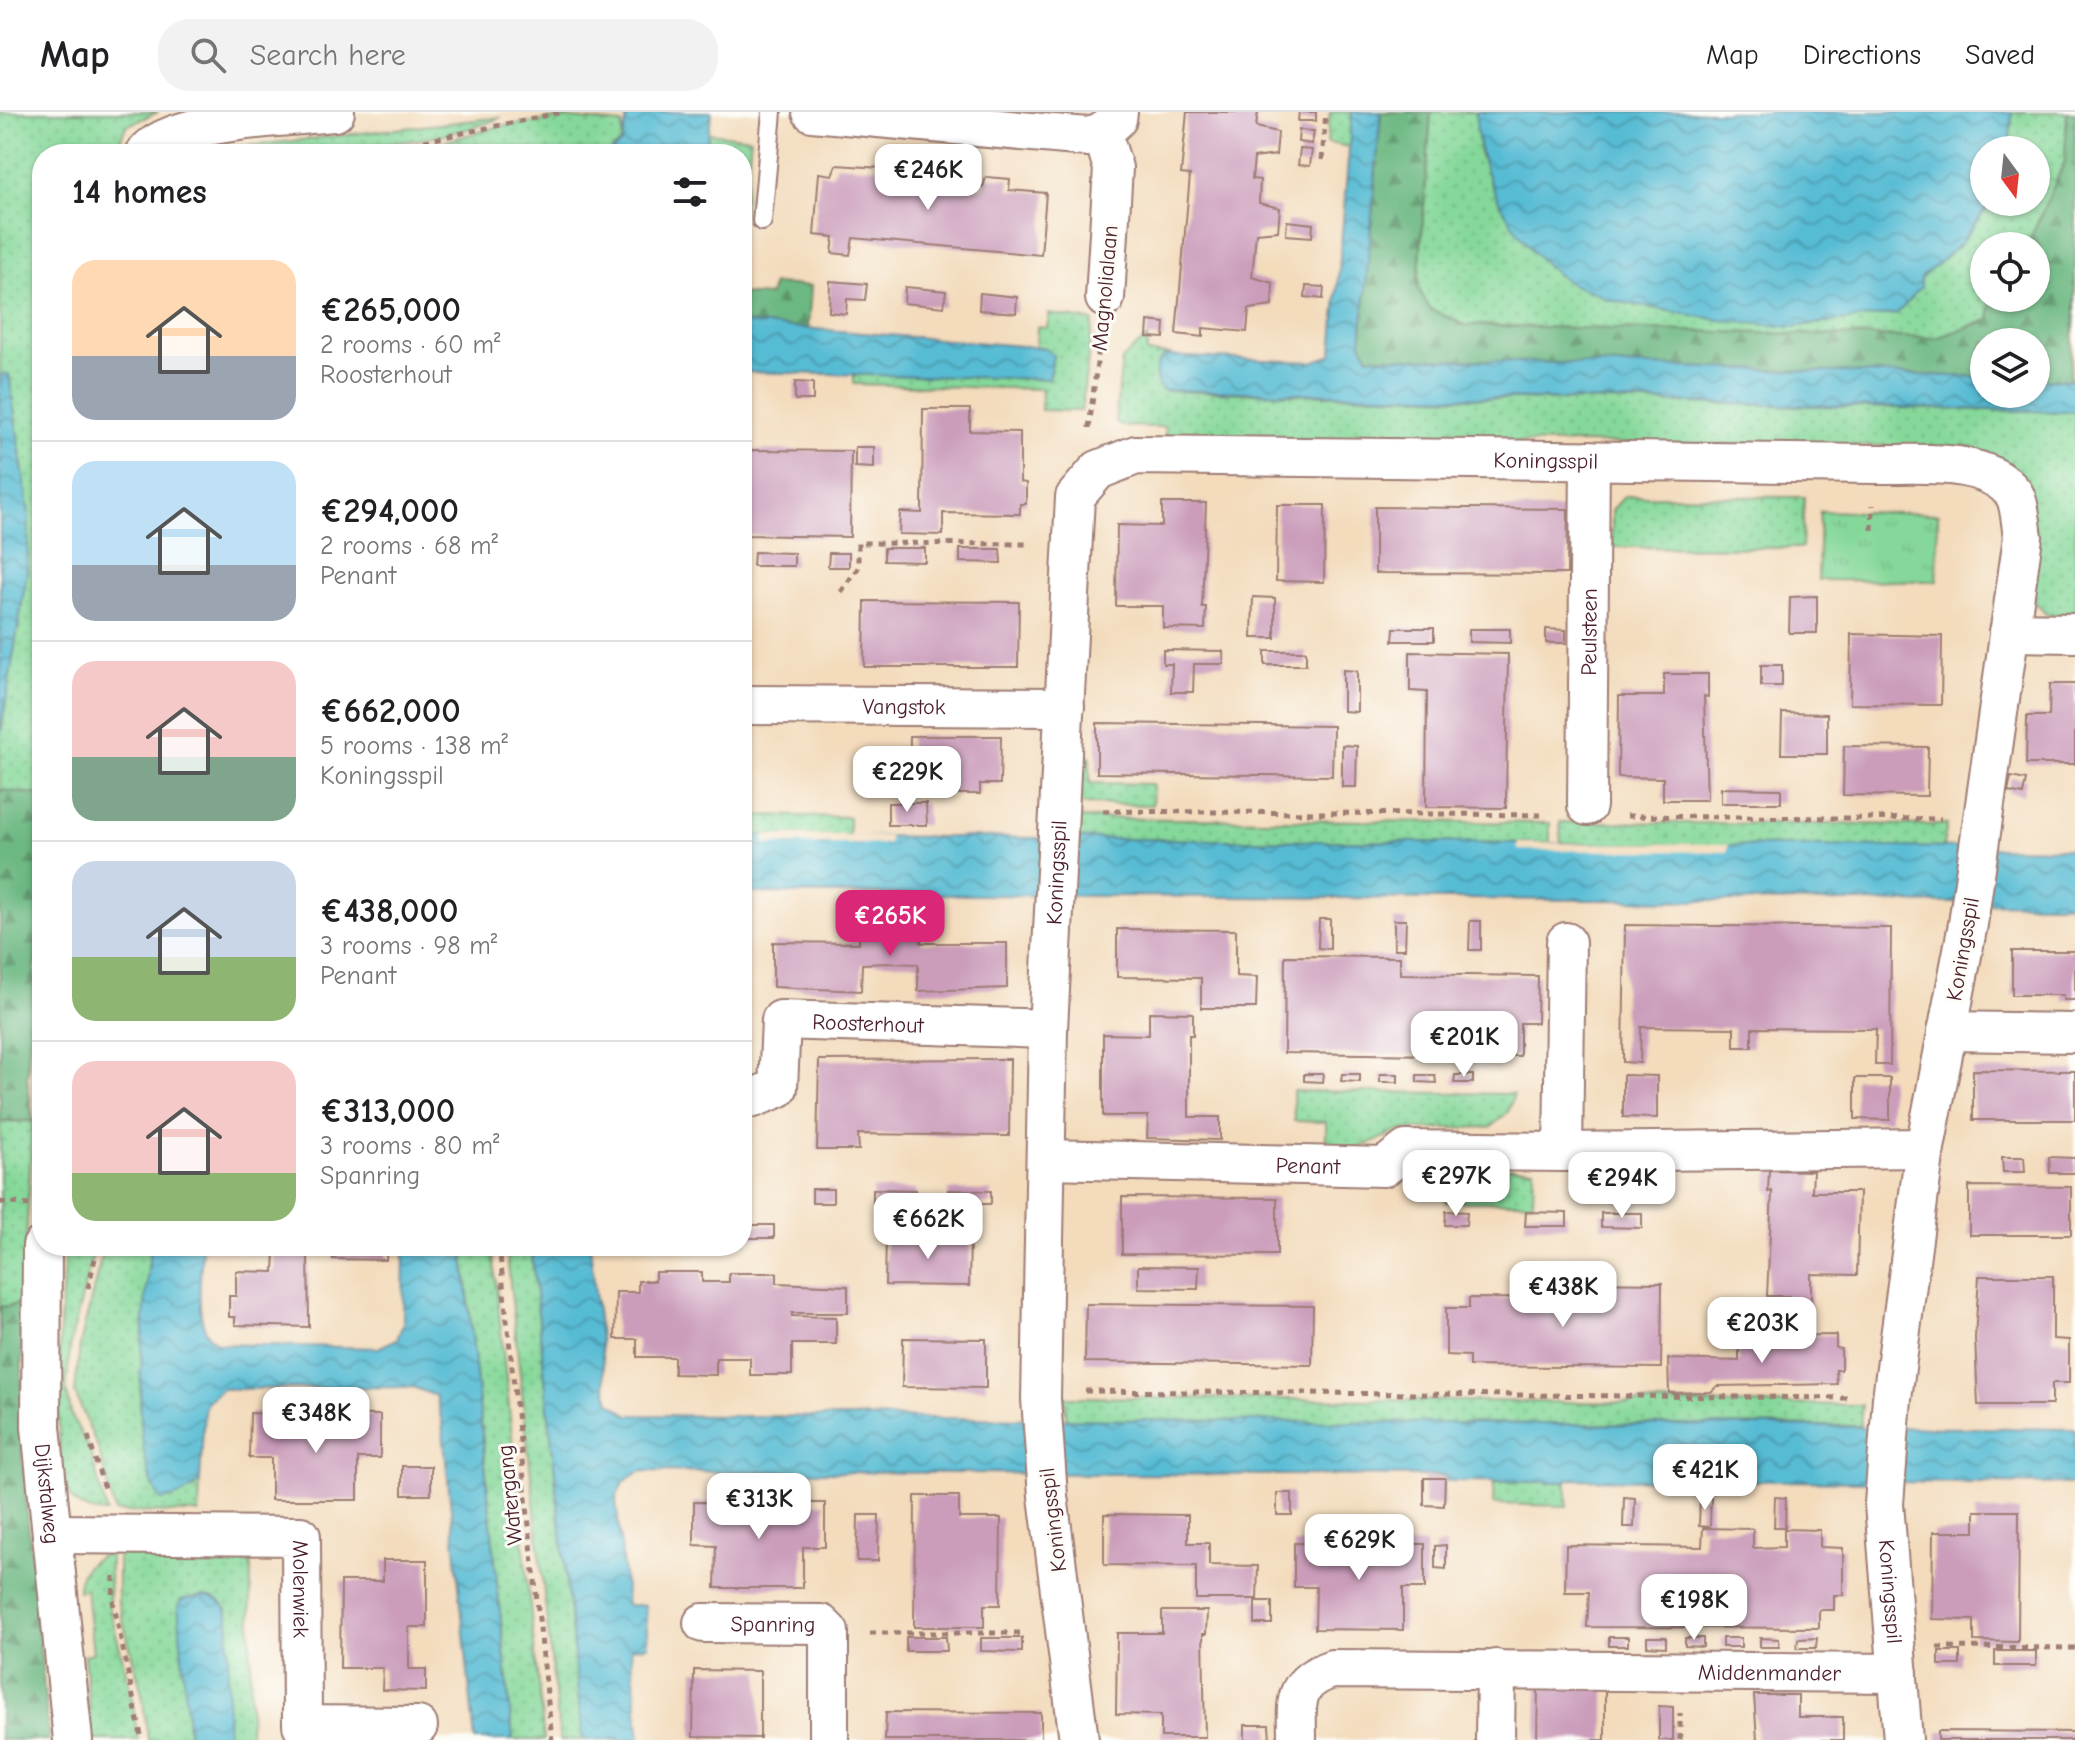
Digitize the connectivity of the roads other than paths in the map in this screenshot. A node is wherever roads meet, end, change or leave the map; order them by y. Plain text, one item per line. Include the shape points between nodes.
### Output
1 (335, 112) edge
2 (772, 112) edge
3 (812, 112) edge
4 (1110, 122) edge
5 (154, 144) edge
6 (762, 221) dead end
7 (1105, 298) road end
8 (1590, 460) junction
9 (2009, 632) junction
10 (2075, 633) edge
11 (752, 705) edge
12 (1065, 707) junction
13 (1586, 812) road end
14 (1566, 942) dead end
15 (1048, 1029) junction
16 (1947, 1031) junction
17 (2075, 1033) edge
18 (753, 1098) dead end
19 (1925, 1148) junction
20 (1563, 1152) junction
21 (1046, 1159) junction
22 (42, 1256) edge
23 (52, 1534) junction
24 (703, 1623) dead end
25 (1897, 1659) junction
26 (1496, 1669) junction
27 (418, 1726) dead end
28 (73, 1740) edge
29 (829, 1740) edge
30 (1079, 1740) edge
31 (1297, 1740) edge
32 (1495, 1740) edge
33 (1903, 1740) edge

1 - 5 street via 184,130
2 - 6 lane
3 - 4 street via 1087,137
4 - 7 street, Magnolialaan via 1113,168
8 - 9 street, Koningsspil via 1890,464 1967,468 1994,477 2015,495 2023,537
8 - 12 street, Koningsspil via 1136,455 1098,470 1075,497
8 - 13 street, Peulsteen
9 - 10 street
9 - 16 street, Koningsspil via 1968,924
11 - 12 street, Vangstok
12 - 15 street, Koningsspil
14 - 20 street
15 - 18 street, Roosterhout via 781,1020 778,1088
15 - 21 street, Koningsspil
16 - 17 street
16 - 19 street, Koningsspil
19 - 20 street, Penant
19 - 25 street, Koningsspil via 1884,1504
20 - 21 street, Penant via 1406,1150 1384,1167
21 - 30 street, Koningsspil via 1041,1395 1048,1496
22 - 23 street, Dijkstalweg via 41,1427
23 - 27 street, Molenwiek via 301,1536 302,1725
23 - 28 street, Dijkstalweg
24 - 29 street, Spanring via 821,1624 829,1632
25 - 26 street, Middenmander
25 - 33 street, Koningsspil
26 - 31 street, Middenmander via 1332,1669 1311,1677 1297,1695
26 - 32 street

